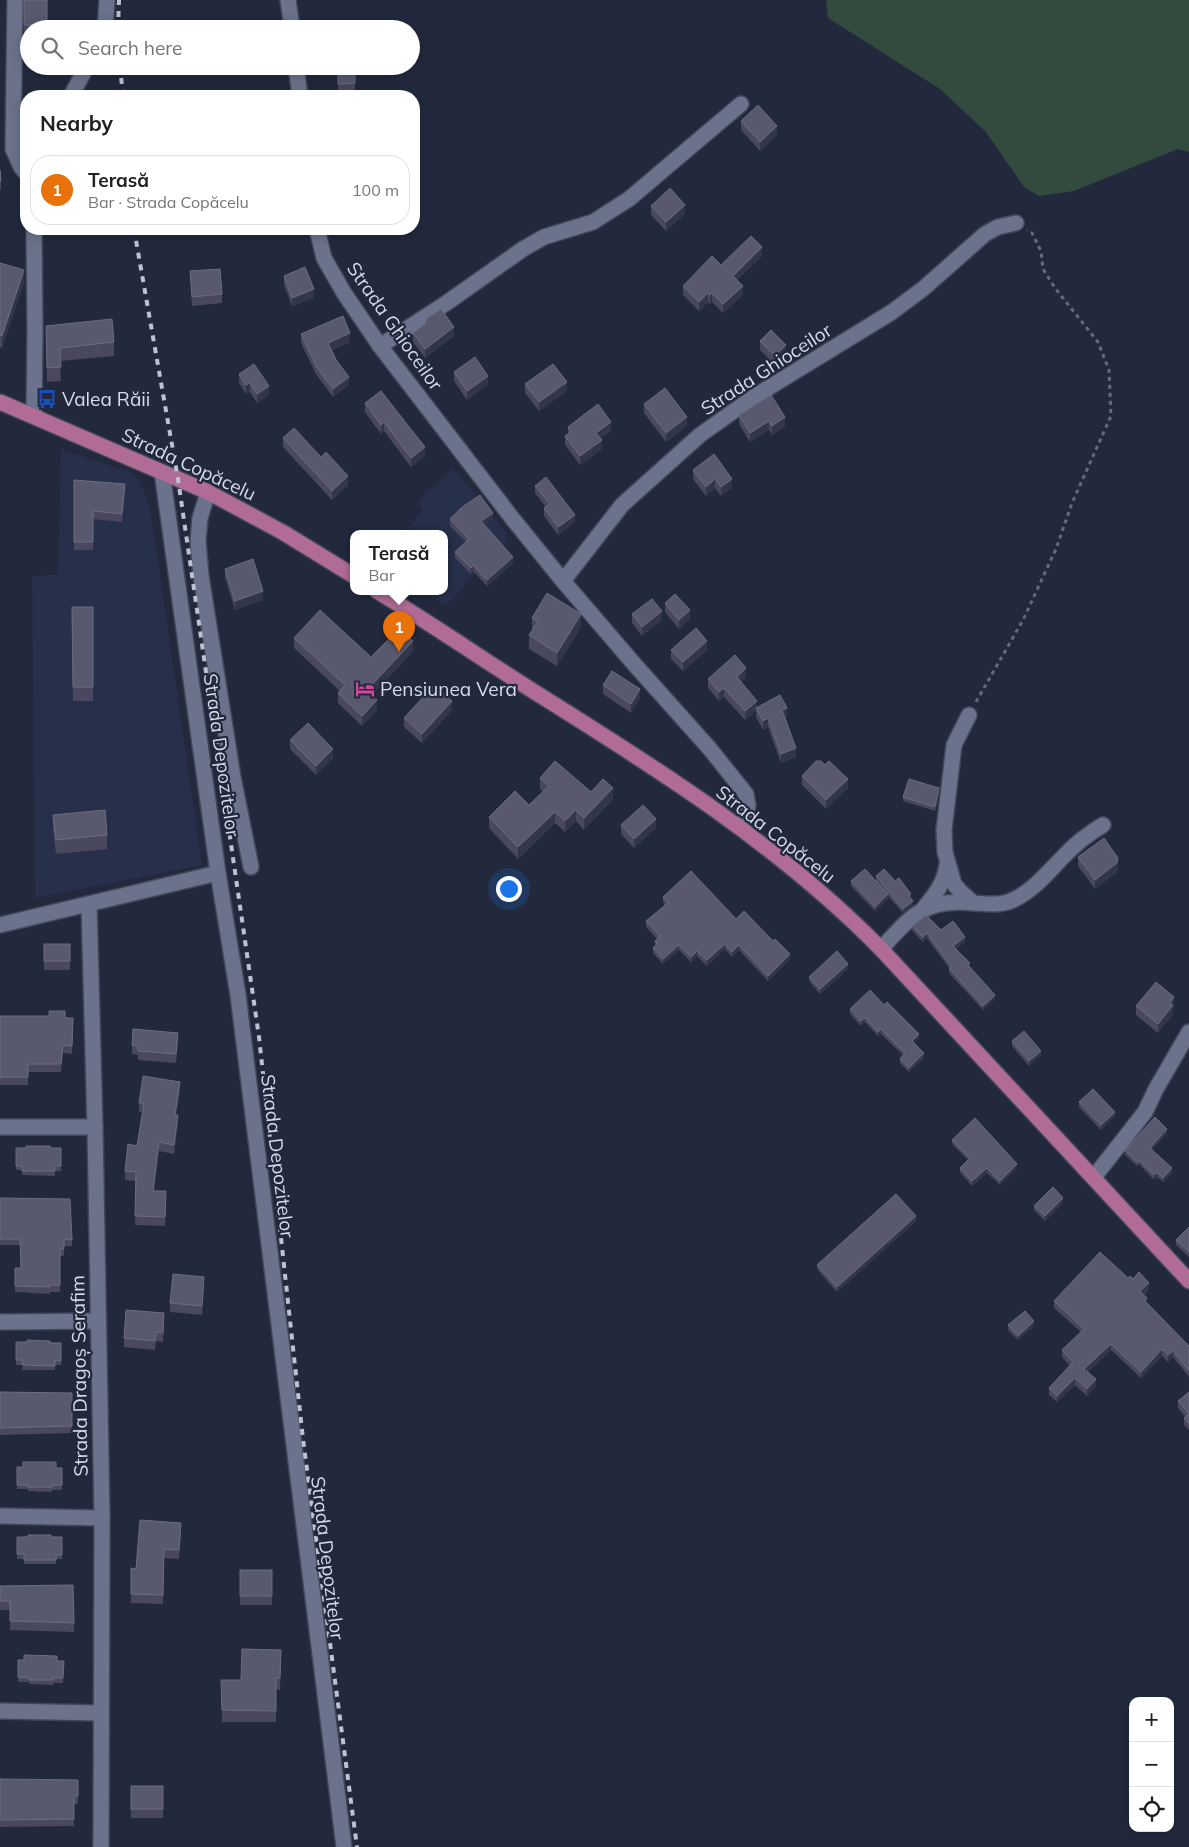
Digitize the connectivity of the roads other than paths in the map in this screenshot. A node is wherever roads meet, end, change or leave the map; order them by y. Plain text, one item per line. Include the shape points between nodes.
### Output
1 (15, 0) edge
2 (107, 0) edge
3 (288, 0) edge
4 (106, 20) edge
5 (291, 20) edge
6 (82, 75) edge
7 (297, 75) edge
8 (73, 90) edge
9 (299, 90) edge
10 (741, 104) dead end
11 (20, 165) edge
12 (1016, 223) road end
13 (34, 235) edge
14 (318, 235) edge
15 (380, 346) junction
16 (0, 402) edge
17 (34, 415) junction
18 (162, 472) junction
19 (208, 492) junction
20 (350, 574) edge
21 (563, 581) junction
22 (383, 595) edge
23 (969, 715) road end
24 (1102, 825) dead end
25 (743, 830) junction
26 (948, 862) junction
27 (251, 867) dead end
28 (218, 873) junction
29 (972, 902) junction
30 (89, 904) junction
31 (924, 908) junction
32 (0, 925) edge
33 (880, 949) junction
34 (1189, 1032) edge
35 (95, 1127) junction
36 (0, 1128) edge
37 (1094, 1177) junction
38 (1189, 1281) edge
39 (97, 1321) junction
40 (0, 1322) edge
41 (0, 1516) edge
42 (102, 1518) junction
43 (0, 1711) edge
44 (101, 1713) junction
45 (101, 1847) edge
46 (344, 1847) edge

1 - 11 street via 13,150
2 - 4 street
3 - 5 street
6 - 8 street
7 - 9 street
10 - 15 street via 629,199 593,222 544,237 523,249
12 - 21 street, Strada Ghioceilor via 985,234 892,312 755,396 700,435 622,505
13 - 17 street
14 - 15 street, Strada Ghioceilor via 324,258
15 - 21 street, Strada Ghioceilor
16 - 17 main road, Strada Copăcelu
17 - 18 main road, Strada Copăcelu
18 - 19 main road, Strada Copăcelu
18 - 28 street, Strada Depozitelor
19 - 20 main road, Strada Copăcelu
19 - 27 street via 200,518 201,576
21 - 25 street, Strada Ghioceilor via 736,780 746,794 748,805
22 - 25 main road, Strada Copăcelu via 614,741
23 - 26 street via 952,754 944,830
24 - 29 street via 1077,843 1028,892 1002,904
25 - 33 main road, Strada Copăcelu via 817,889
26 - 29 street via 954,884
26 - 31 street via 943,882
28 - 30 street
28 - 46 street, Strada Depozitelor via 238,995
29 - 31 street via 955,901
30 - 32 street
30 - 35 street, Strada Dragoș Serafim
31 - 33 street
33 - 37 main road, Strada Copăcelu
34 - 37 street via 1145,1112
35 - 36 street
35 - 39 street, Strada Dragoș Serafim
37 - 38 main road, Strada Copăcelu
39 - 40 street
39 - 42 street, Strada Dragoș Serafim
41 - 42 street
42 - 44 street, Strada Dragoș Serafim
43 - 44 street
44 - 45 street, Strada Dragoș Serafim

